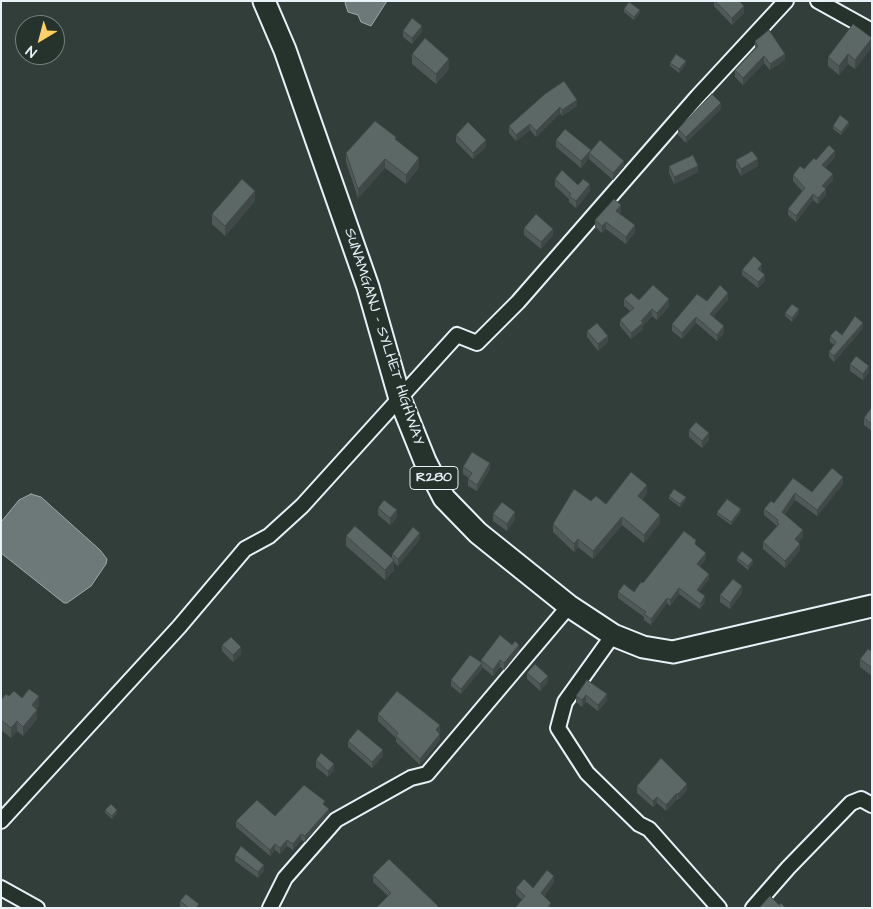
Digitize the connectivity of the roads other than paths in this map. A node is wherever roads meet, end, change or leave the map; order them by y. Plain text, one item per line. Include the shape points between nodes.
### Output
1 (264, 1) edge
2 (786, 1) edge
3 (818, 1) edge
4 (872, 31) edge
5 (400, 399) junction
6 (569, 606) junction
7 (872, 606) edge
8 (613, 636) junction
9 (872, 805) edge
10 (1, 822) edge
11 (1, 888) edge
12 (37, 908) edge
13 (270, 908) edge
14 (719, 908) edge
15 (753, 908) edge

1 - 5 main road, SUNAMGANJ - SYLHET HIGHWAY / R280 via 285,50 364,278
2 - 5 street via 698,96 518,302 477,344 457,335
3 - 4 street
5 - 6 main road, SUNAMGANJ - SYLHET HIGHWAY / R280 via 444,498 478,533
5 - 10 street via 302,506 269,536 246,549
6 - 8 main road, SUNAMGANJ - SYLHET HIGHWAY / R280
6 - 13 street via 427,774 411,778 336,820 285,878
7 - 8 main road, SUNAMGANJ - SYLHET HIGHWAY / R280 via 673,652 643,647
8 - 14 street via 565,702 558,728 587,773 639,824 649,829
9 - 15 street via 861,799 851,803
11 - 12 street

